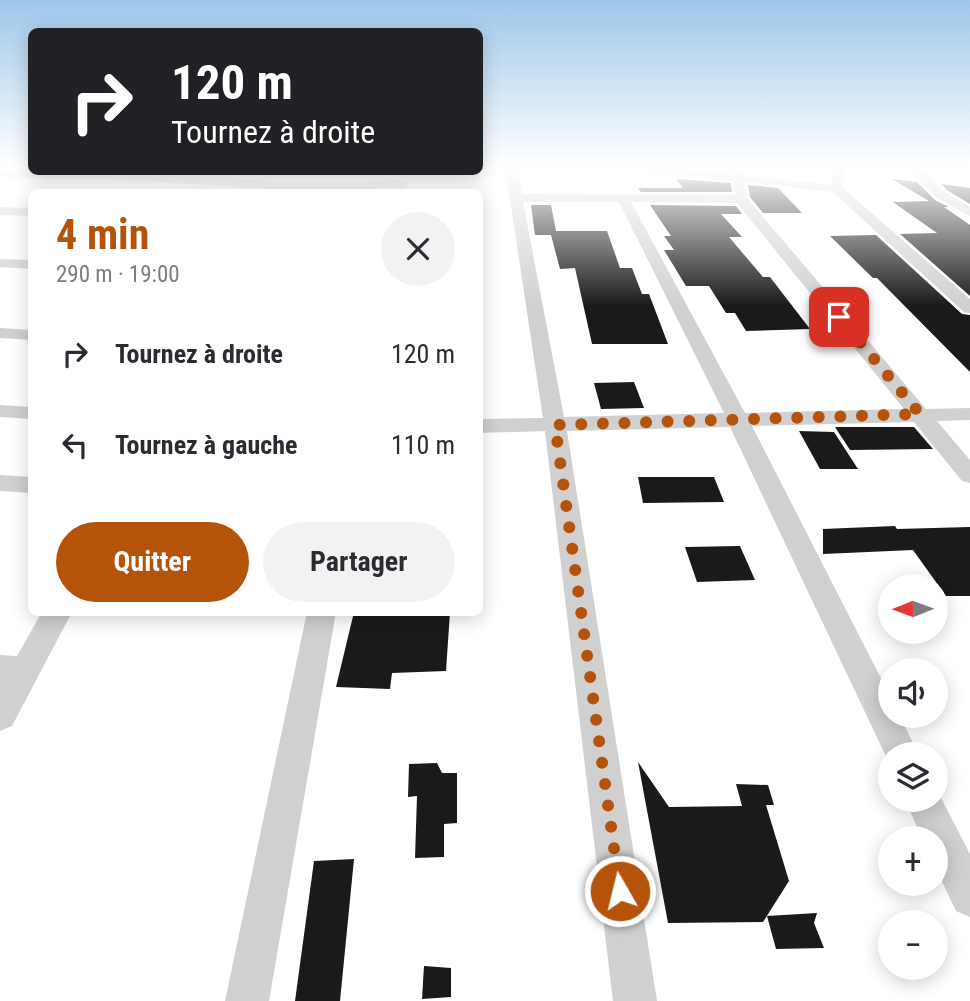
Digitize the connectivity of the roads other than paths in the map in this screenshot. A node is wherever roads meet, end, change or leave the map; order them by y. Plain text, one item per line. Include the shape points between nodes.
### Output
1 (519, 213) edge
2 (632, 213) edge
3 (752, 213) edge
4 (864, 213) edge
5 (0, 263) edge
6 (28, 265) edge
7 (970, 308) edge
8 (0, 333) edge
9 (28, 335) edge
10 (0, 411) edge
11 (28, 413) edge
12 (920, 414) junction
13 (970, 414) edge
14 (738, 420) junction
15 (555, 425) junction
16 (483, 426) edge
17 (970, 475) edge
18 (0, 483) edge
19 (28, 485) edge
20 (55, 616) edge
21 (321, 616) edge
22 (14, 670) edge
23 (0, 715) edge
24 (895, 742) edge
25 (929, 812) edge
26 (970, 897) edge
27 (247, 1001) edge
28 (635, 1001) edge

1 - 15 street
2 - 14 street
3 - 12 street
4 - 7 street
5 - 6 street
8 - 9 street
10 - 11 street
12 - 13 street
12 - 14 street
12 - 17 street
14 - 15 street
14 - 24 street
15 - 16 street
15 - 28 street
18 - 19 street
20 - 22 street
21 - 27 street
22 - 23 street
25 - 26 street

